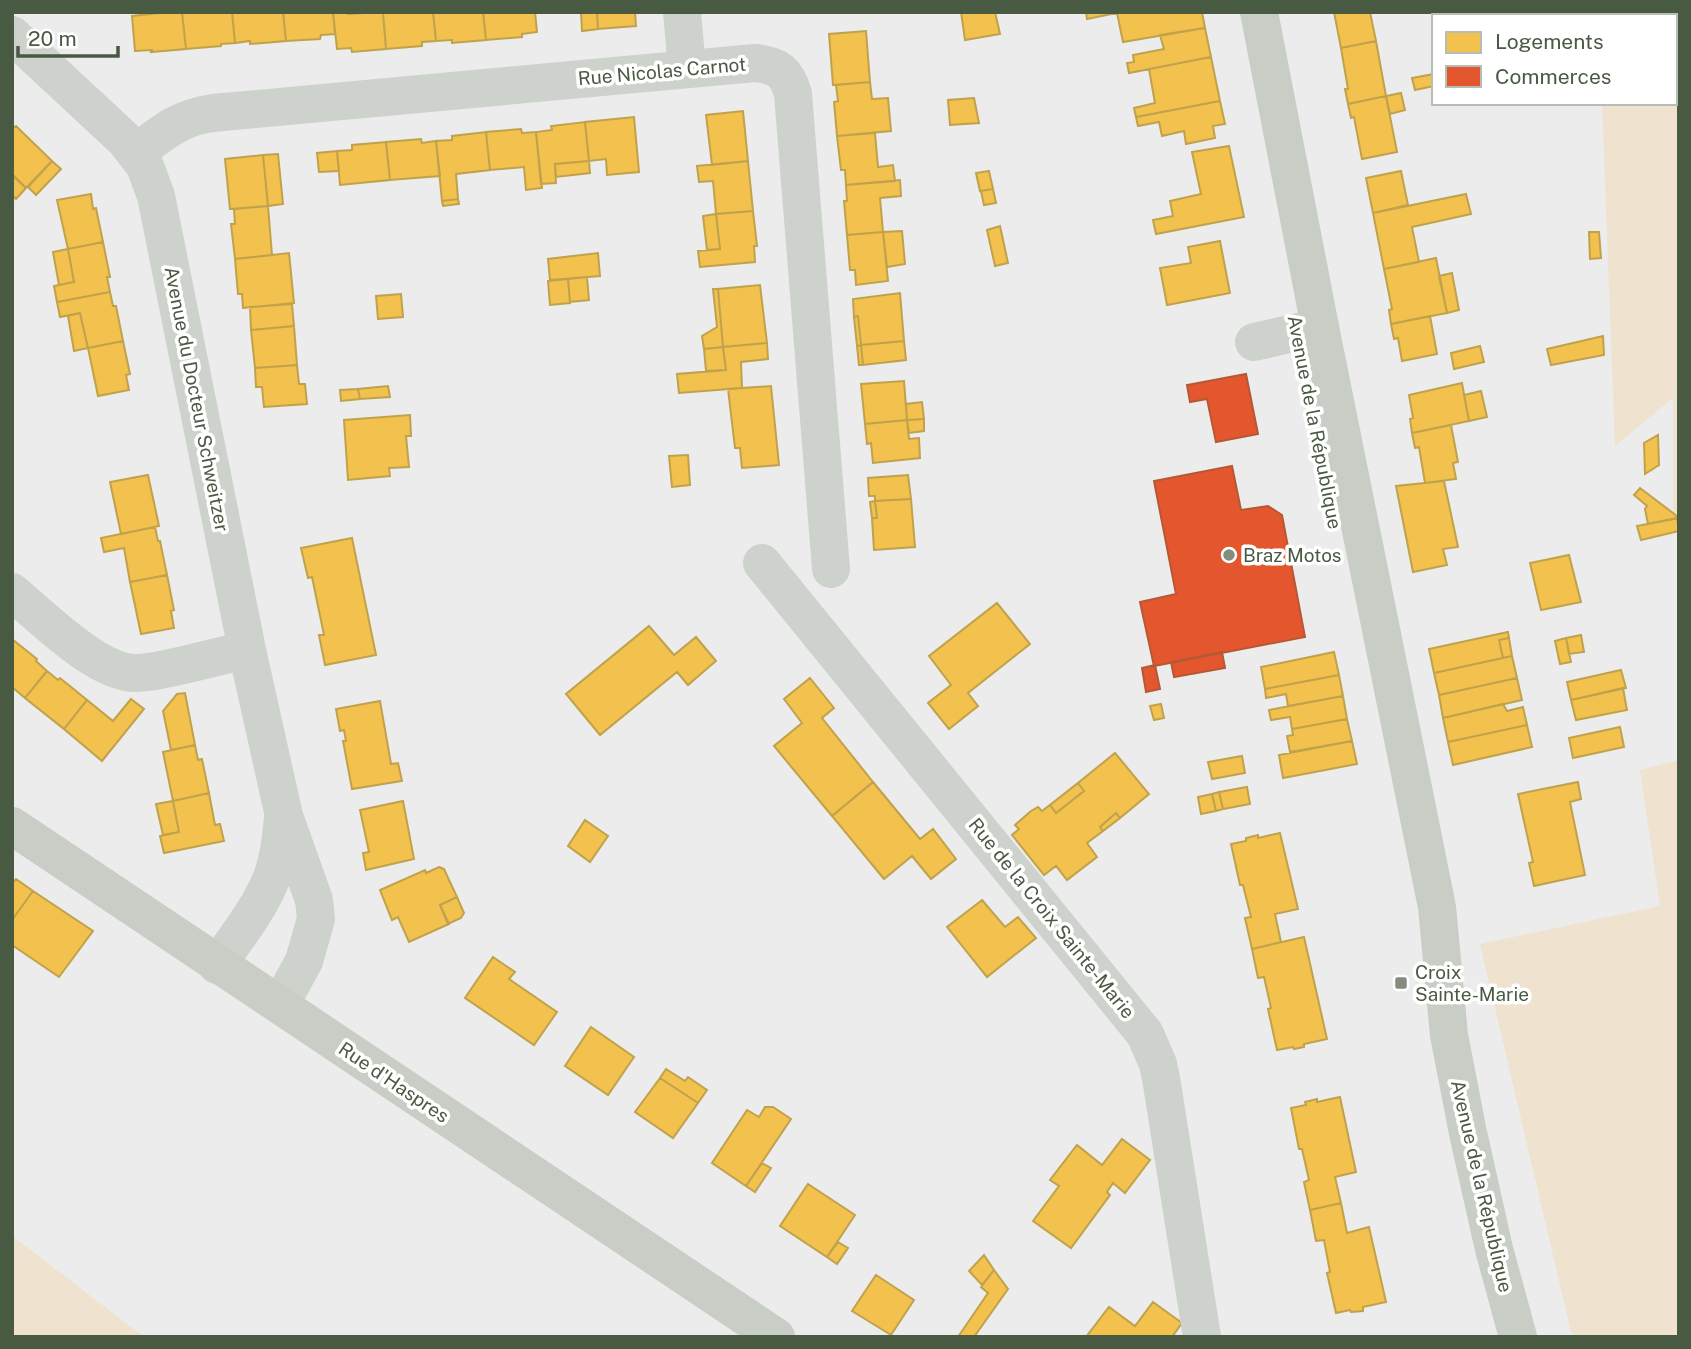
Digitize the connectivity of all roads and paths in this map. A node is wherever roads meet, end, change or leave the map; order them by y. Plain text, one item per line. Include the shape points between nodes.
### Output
1 (688, 12) edge
2 (1235, 12) edge
3 (1259, 12) edge
4 (682, 13) edge
5 (12, 35) edge
6 (687, 69) junction
7 (136, 153) junction
8 (1309, 330) junction
9 (1254, 342) dead end
10 (762, 562) dead end
11 (831, 569) dead end
12 (12, 592) edge
13 (247, 650) junction
14 (284, 816) junction
15 (12, 826) edge
16 (217, 965) junction
17 (279, 1005) junction
18 (776, 1337) edge
19 (1202, 1337) edge
20 (1518, 1337) edge

1 - 4 street
2 - 8 main road, Avenue de la République
3 - 8 main road, Avenue de la République
4 - 6 street
5 - 7 street, Avenue du Docteur Schweitzer
6 - 7 street, Rue Nicolas Carnot via 198,115 170,127
6 - 11 street, Rue Nicolas Carnot via 765,64 784,73 793,94
7 - 13 street, Avenue du Docteur Schweitzer via 156,197
8 - 9 street
8 - 20 main road, Avenue de la République via 1437,907 1449,1035 1494,1249
10 - 19 street, Rue de la Croix Sainte-Marie via 1145,1034 1161,1078
12 - 13 street via 78,647 121,671 152,672
13 - 14 street, Avenue du Docteur Schweitzer
14 - 16 street, Avenue du Docteur Schweitzer via 278,856 266,891
14 - 17 street, Avenue du Docteur Schweitzer via 309,882 316,919 304,961
15 - 16 main road, Rue d'Haspres
16 - 17 main road, Rue d'Haspres
17 - 18 main road, Rue d'Haspres

